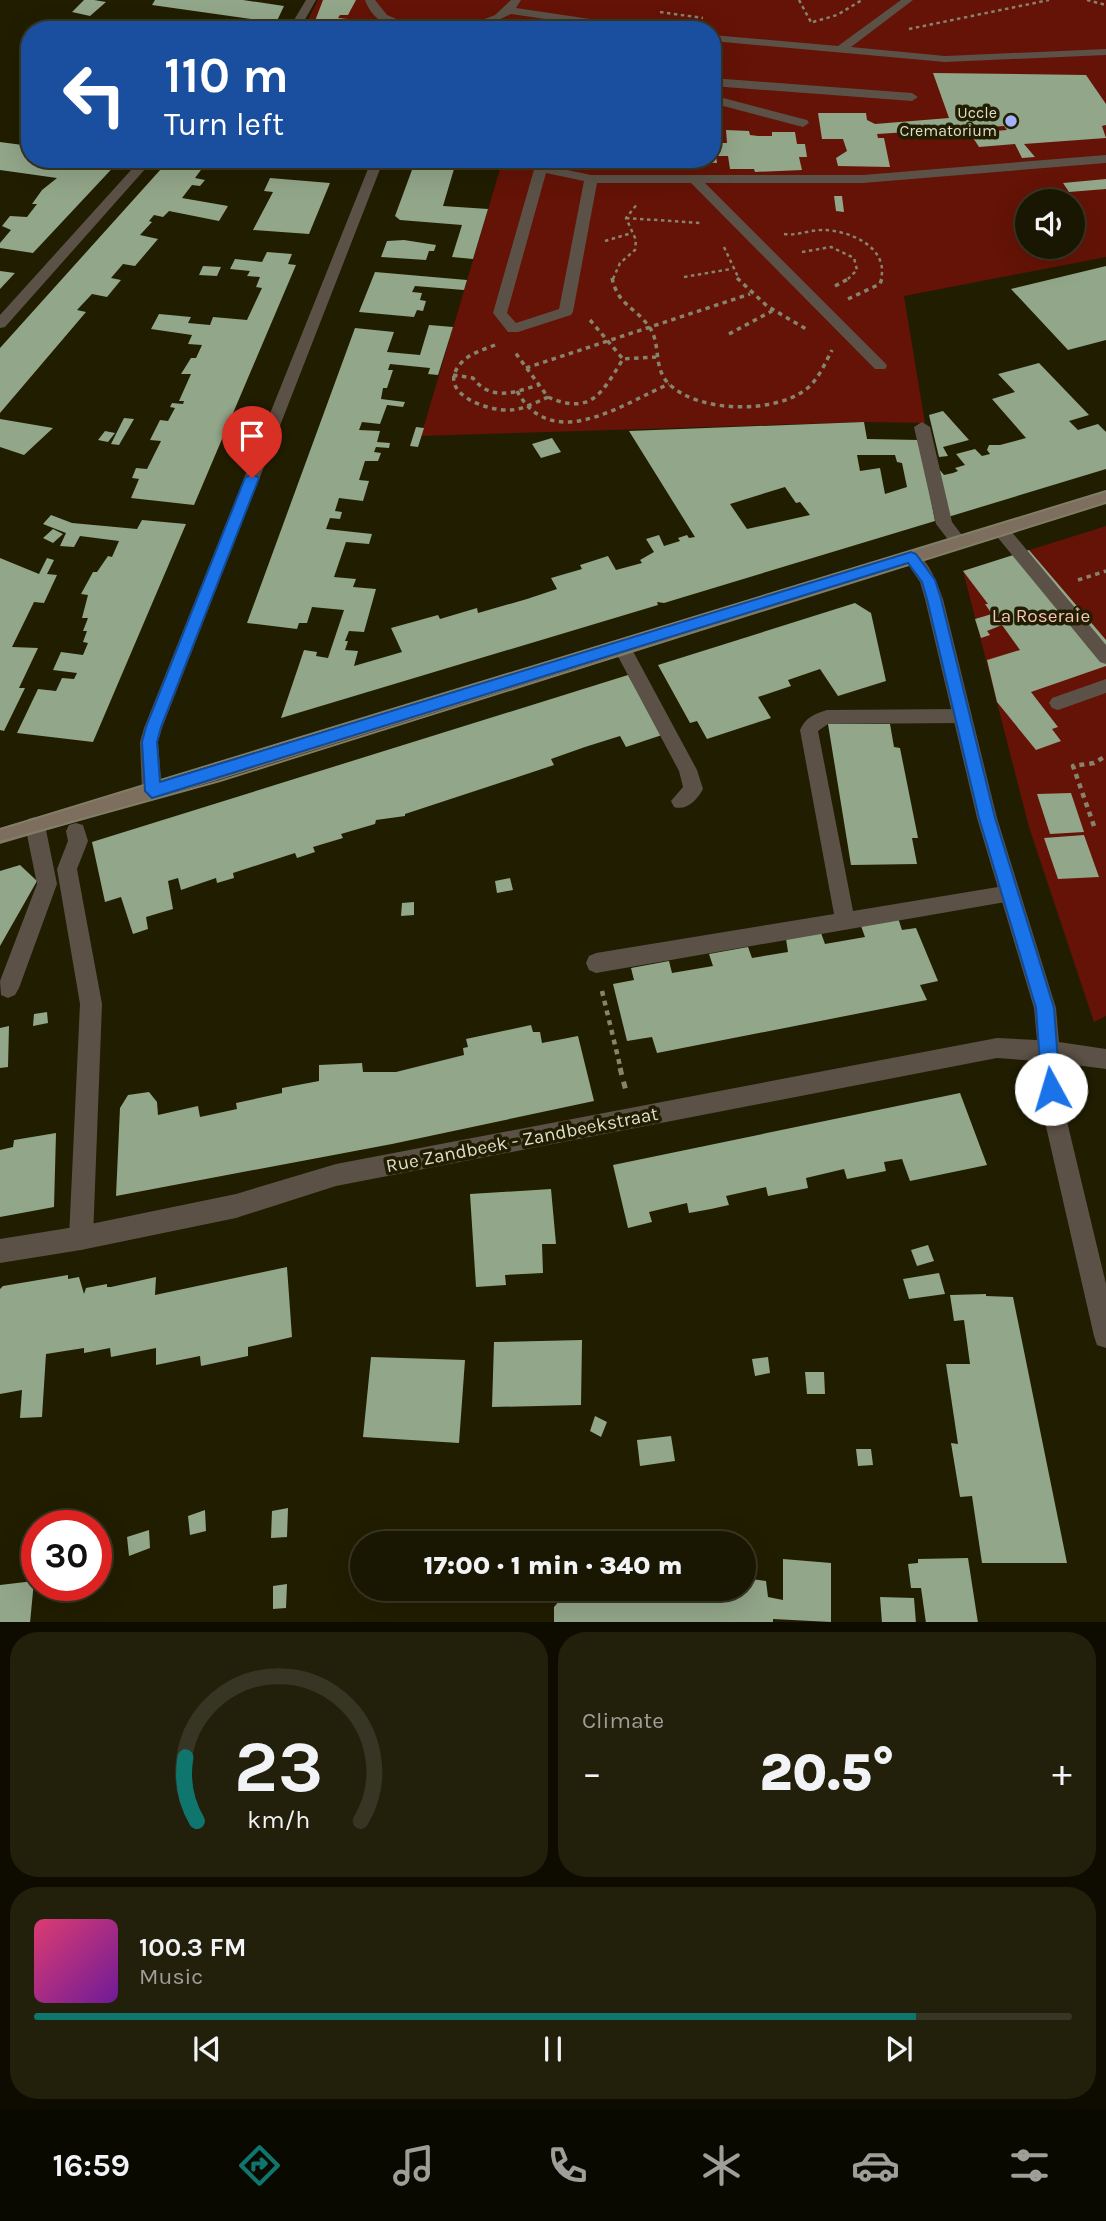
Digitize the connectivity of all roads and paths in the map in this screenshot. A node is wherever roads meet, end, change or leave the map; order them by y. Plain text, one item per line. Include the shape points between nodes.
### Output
1 (311, 0) edge
2 (370, 0) edge
3 (862, 0) edge
4 (908, 0) edge
5 (1049, 0) edge
6 (1087, 0) edge
7 (512, 5) edge
8 (1106, 5) edge
9 (298, 21) edge
10 (389, 21) edge
11 (490, 21) edge
12 (596, 21) edge
13 (811, 23) dead end
14 (861, 33) junction
15 (721, 39) edge
16 (840, 50) junction
17 (1101, 53) edge
18 (1106, 65) edge
19 (721, 83) edge
20 (912, 97) dead end
21 (721, 101) edge
22 (803, 124) dead end
23 (1106, 159) edge
24 (140, 168) edge
25 (373, 168) edge
26 (541, 168) edge
27 (557, 168) edge
28 (656, 178) junction
29 (693, 178) junction
30 (591, 179) junction
31 (723, 217) junction
32 (626, 218) junction
33 (776, 232) dead end
34 (774, 260) junction
35 (732, 269) junction
36 (684, 277) dead end
37 (808, 293) junction
38 (750, 294) junction
39 (842, 301) dead end
40 (772, 311) junction
41 (566, 312) junction
42 (0, 324) edge
43 (800, 326) dead end
44 (650, 327) junction
45 (844, 330) junction
46 (729, 334) dead end
47 (510, 335) junction
48 (607, 341) junction
49 (656, 357) junction
50 (623, 359) junction
51 (880, 366) dead end
52 (526, 368) junction
53 (453, 375) junction
54 (669, 384) junction
55 (538, 385) junction
56 (517, 391) junction
57 (548, 397) junction
58 (524, 406) junction
59 (922, 427) dead end
60 (1106, 497) edge
61 (1000, 529) junction
62 (959, 542) junction
63 (911, 557) junction
64 (622, 648) junction
65 (1106, 657) edge
66 (1106, 686) edge
67 (1058, 703) dead end
68 (962, 716) junction
69 (1106, 756) edge
70 (152, 791) junction
71 (681, 801) dead end
72 (35, 825) junction
73 (1094, 826) dead end
74 (76, 831) dead end
75 (0, 836) edge
76 (1010, 894) junction
77 (845, 921) junction
78 (596, 963) joint
79 (8, 988) dead end
80 (1046, 1051) junction
81 (1106, 1059) edge
82 (633, 1119) junction
83 (81, 1238) junction
84 (0, 1251) edge
85 (1106, 1336) edge

1 - 9 street
2 - 10 street via 371,7
3 - 13 path
4 - 14 street
5 - 14 path via 896,32
6 - 8 path
7 - 11 street
7 - 12 street
14 - 16 street
15 - 16 street
16 - 17 street via 945,59
17 - 18 street
19 - 20 street
21 - 22 street
23 - 29 street via 863,179
24 - 42 street
25 - 70 street via 153,727 149,742
26 - 47 street via 500,313
27 - 30 street
28 - 29 street
28 - 30 street
28 - 32 path via 653,189
29 - 31 street
30 - 41 street
31 - 32 path
31 - 34 street
31 - 35 path via 725,251
32 - 44 path via 636,240 635,250 612,276 615,294
33 - 39 path via 837,232 876,250 885,272 880,284
34 - 37 street
34 - 37 path via 831,247 854,258 857,270 849,279
35 - 36 path
35 - 38 path
37 - 45 street
38 - 40 path
38 - 44 path
40 - 43 path
40 - 46 path
41 - 47 street
41 - 48 path via 584,313
44 - 48 path
44 - 49 path via 656,338
45 - 51 street
45 - 54 path via 807,388 792,398 766,406 720,405
47 - 52 path
47 - 53 path via 466,357
48 - 50 path
48 - 52 path
49 - 50 path
49 - 54 path
50 - 57 path via 593,402 571,407
52 - 55 path
53 - 56 path via 473,378 479,388 490,393
53 - 58 path via 459,393 473,403 492,409
54 - 58 path via 601,418 583,422 551,419
55 - 56 path
55 - 57 path
56 - 58 path
57 - 58 path
59 - 62 street via 944,524
60 - 61 main road
61 - 62 main road
61 - 65 street
62 - 63 main road
63 - 64 main road
63 - 68 street via 928,580
64 - 70 main road
64 - 71 street via 688,770 693,789
66 - 67 street
68 - 76 street
68 - 77 street via 827,717 809,730
69 - 73 path via 1073,766
70 - 72 main road
72 - 75 main road
72 - 79 street via 47,884
74 - 83 street via 78,841 66,869 91,1004
76 - 77 street
76 - 80 street via 1045,1008
77 - 78 street
78 - 82 path
80 - 81 street, Rue Zandbeek - Zandbeekstraat
80 - 82 street, Rue Zandbeek - Zandbeekstraat via 997,1048
80 - 85 street via 1053,1109
82 - 83 street, Rue Zandbeek - Zandbeekstraat via 337,1175 236,1206
83 - 84 street, Rue Zandbeek - Zandbeekstraat

